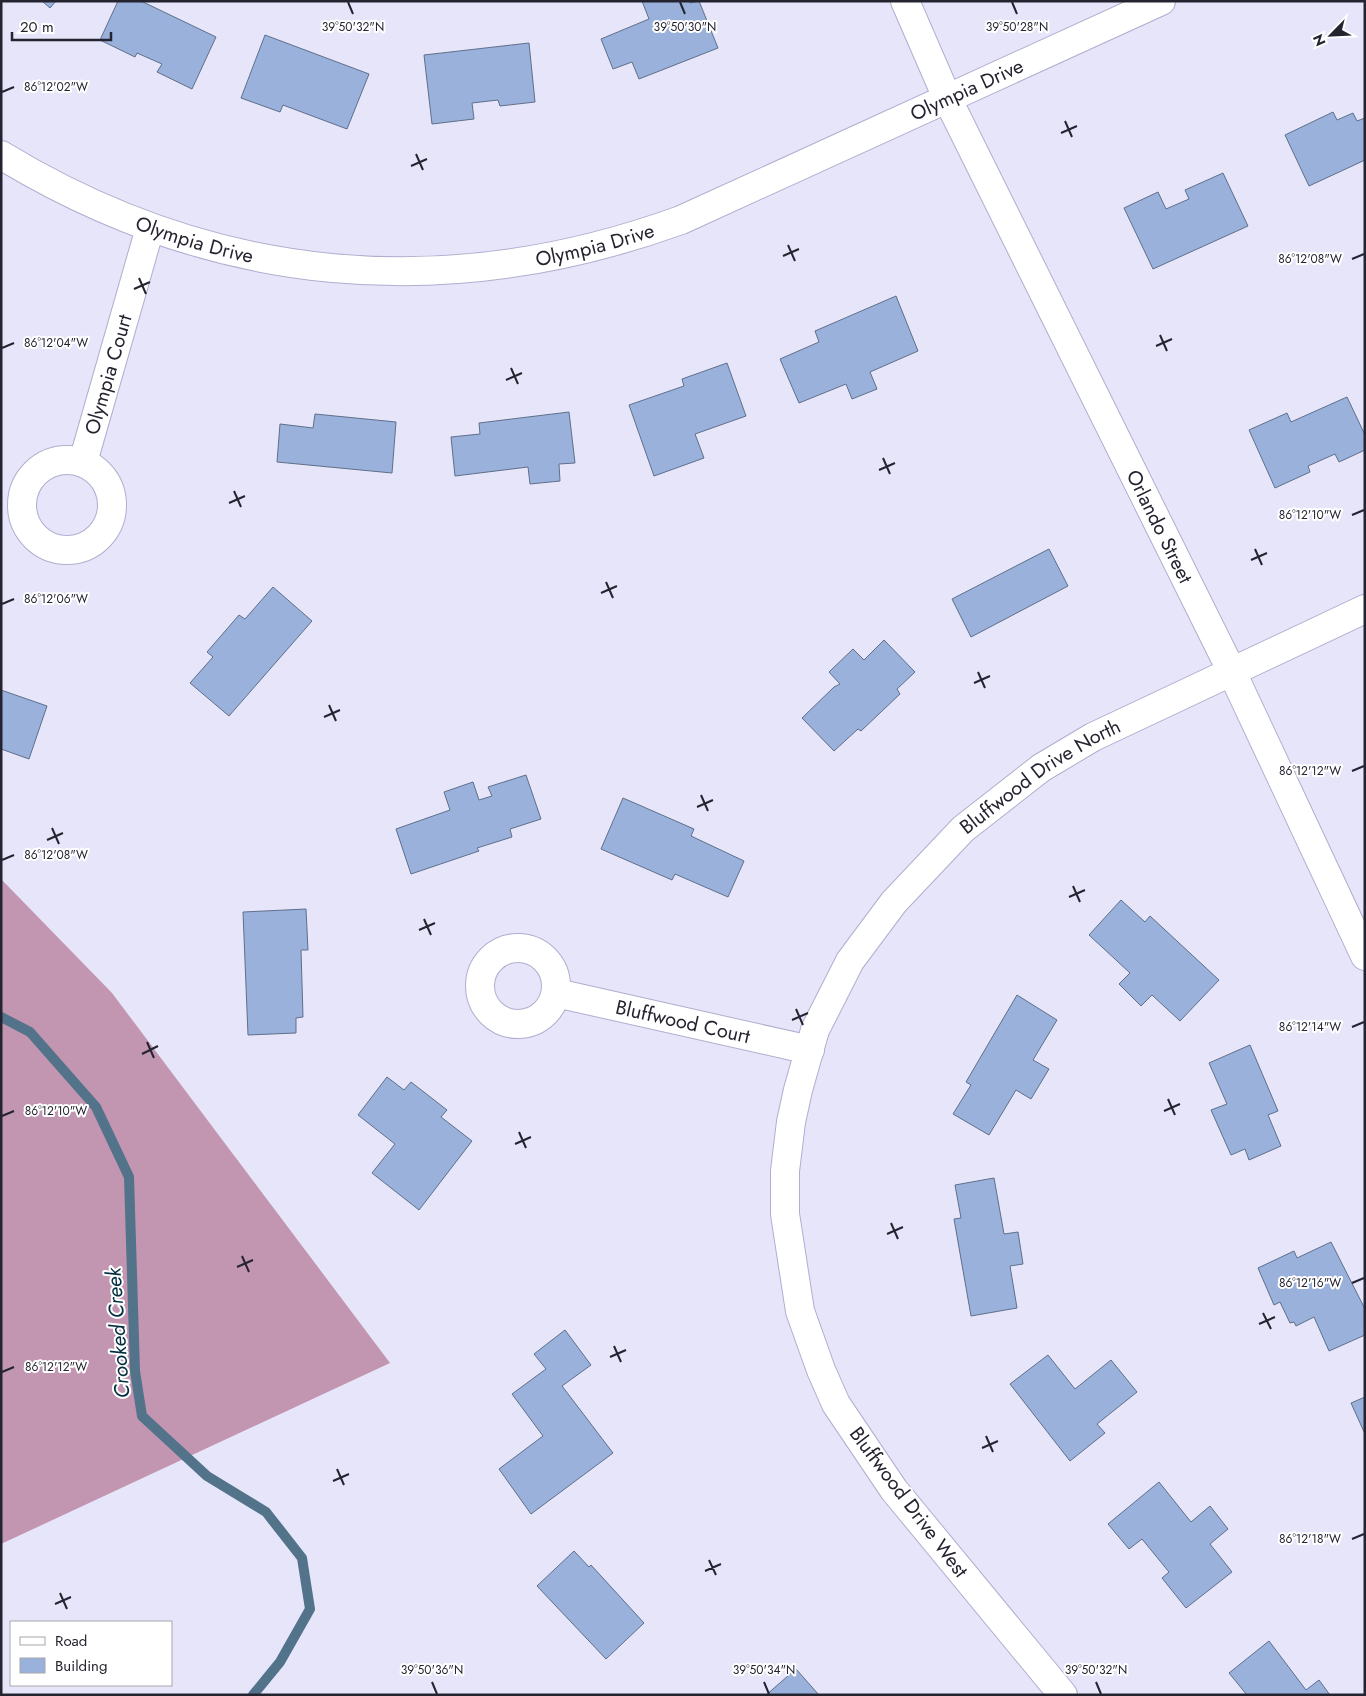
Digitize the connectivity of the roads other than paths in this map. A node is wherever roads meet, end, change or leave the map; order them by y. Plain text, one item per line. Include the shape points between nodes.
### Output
1 (905, 1) edge
2 (1161, 1) edge
3 (948, 100) junction
4 (1, 155) edge
5 (150, 228) junction
6 (83, 462) dead end
7 (1365, 609) edge
8 (1231, 670) junction
9 (1365, 956) edge
10 (556, 993) dead end
11 (810, 1050) junction
12 (1063, 1695) edge

1 - 3 street, Orlando Street
2 - 3 street, Olympia Drive
3 - 5 street, Olympia Drive via 681,220 613,243 527,262 458,270 397,272 337,269 248,255
3 - 8 street, Orlando Street
4 - 5 street, Olympia Drive via 68,192
5 - 6 street, Olympia Court
7 - 8 street, Bluffwood Drive North
8 - 9 street, Orlando Street
8 - 11 street, Bluffwood Drive North via 1069,750 1017,785 964,829 910,884 868,934 834,988 815,1030
10 - 11 street, Bluffwood Court
11 - 12 street, Bluffwood Drive West via 791,1122 785,1171 785,1214 800,1311 821,1370 836,1404 894,1490

